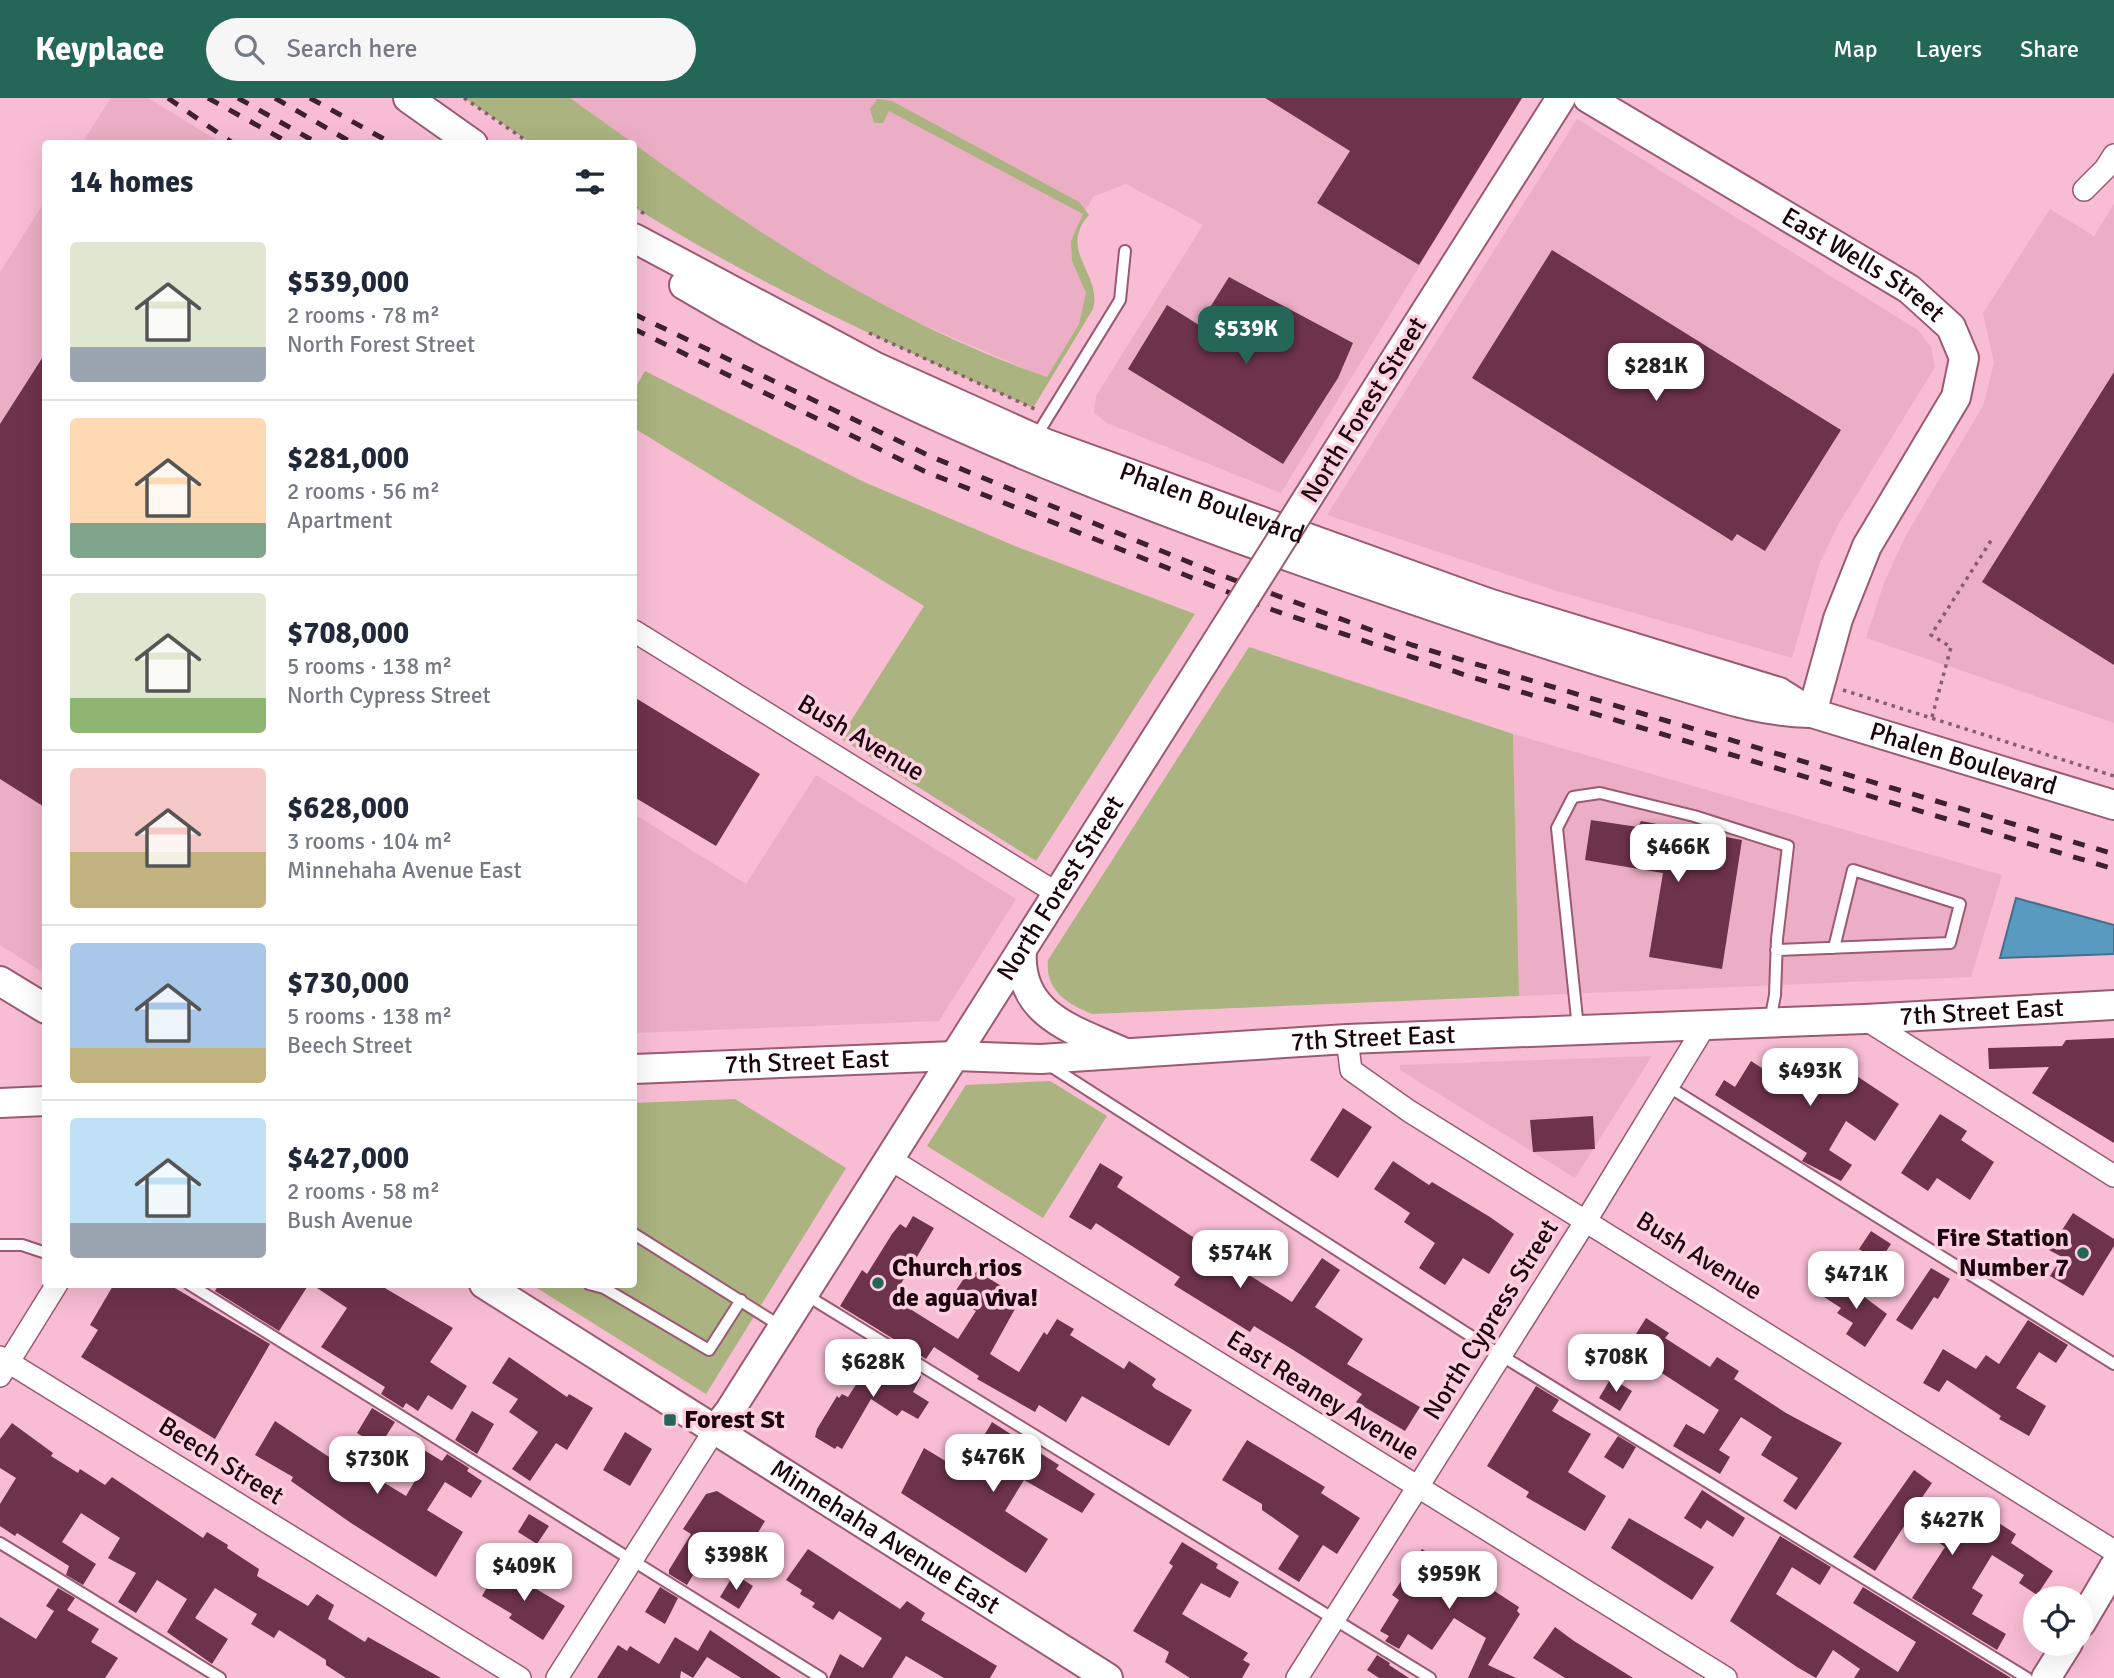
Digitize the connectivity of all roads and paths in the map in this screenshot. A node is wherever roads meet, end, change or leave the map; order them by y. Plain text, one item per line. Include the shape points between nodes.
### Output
1 (408, 98) edge
2 (464, 98) edge
3 (1561, 98) edge
4 (1588, 98) edge
5 (467, 140) edge
6 (525, 140) edge
7 (2114, 155) edge
8 (2084, 190) dead end
9 (637, 213) edge
10 (645, 230) edge
11 (1125, 251) dead end
12 (637, 257) edge
13 (863, 331) dead end
14 (1036, 437) junction
15 (1992, 539) dead end
16 (637, 633) edge
17 (1850, 692) dead end
18 (1812, 713) junction
19 (1932, 717) junction
20 (2114, 776) edge
21 (2114, 805) edge
22 (1058, 894) junction
23 (1834, 948) junction
24 (1022, 950) junction
25 (1776, 950) junction
26 (0, 981) edge
27 (2114, 1005) edge
28 (42, 1007) edge
29 (1865, 1019) junction
30 (1770, 1022) junction
31 (1706, 1024) junction
32 (1578, 1031) junction
33 (1347, 1039) junction
34 (1129, 1055) junction
35 (954, 1056) junction
36 (1041, 1059) junction
37 (637, 1069) edge
38 (1668, 1087) junction
39 (42, 1101) edge
40 (0, 1102) edge
41 (890, 1159) junction
42 (2114, 1177) edge
43 (1587, 1219) junction
44 (637, 1236) edge
45 (0, 1245) edge
46 (42, 1252) edge
47 (54, 1288) edge
48 (195, 1288) edge
49 (490, 1288) edge
50 (604, 1288) edge
51 (804, 1293) junction
52 (741, 1300) junction
53 (783, 1327) junction
54 (1502, 1356) junction
55 (2114, 1364) edge
56 (3, 1365) edge
57 (714, 1431) junction
58 (1418, 1488) junction
59 (0, 1543) edge
60 (2114, 1551) edge
61 (630, 1559) junction
62 (2114, 1567) edge
63 (2093, 1603) edge
64 (1335, 1619) junction
65 (2060, 1656) edge
66 (219, 1678) edge
67 (520, 1678) edge
68 (557, 1678) edge
69 (821, 1678) edge
70 (1108, 1678) edge
71 (1297, 1678) edge
72 (1430, 1678) edge
73 (1726, 1678) edge
74 (2026, 1678) edge
75 (2046, 1678) edge

1 - 5 street
2 - 6 path
3 - 22 street, North Forest Street, bridge
4 - 18 street, East Wells Street via 1909,289 1951,327 1964,358 1956,397 1867,546 1838,619
7 - 8 street
9 - 10 path
10 - 14 street, Phalen Boulevard via 876,367
11 - 14 lane via 1119,300
12 - 14 street, Phalen Boulevard via 757,328 883,393
13 - 14 path
14 - 18 street, Phalen Boulevard via 1488,603 1779,692
15 - 19 path via 1931,635 1951,647
16 - 22 street, Bush Avenue
17 - 19 path
18 - 21 street, Phalen Boulevard
19 - 20 path
22 - 24 street, North Forest Street
23 - 23 lane via 1950,943 1959,904 1853,870
23 - 25 lane
24 - 34 street via 1024,982 1038,1006 1061,1024
24 - 35 street, North Forest Street
25 - 30 lane
25 - 32 lane via 1788,846 1600,793 1573,797 1557,828
26 - 28 street
27 - 29 street, 7th Street East
29 - 30 street, 7th Street East
29 - 42 street
30 - 31 street, 7th Street East
31 - 32 street, 7th Street East
31 - 38 street, North Cypress Street
32 - 33 street, 7th Street East
33 - 34 street, 7th Street East
33 - 43 street, Bush Avenue via 1351,1070 1409,1111
34 - 36 street, 7th Street East
35 - 36 street, 7th Street East
35 - 37 street, 7th Street East
35 - 41 street, North Forest Street
36 - 54 lane
38 - 43 street, North Cypress Street
38 - 55 lane
39 - 40 street
41 - 51 street, North Forest Street
41 - 58 street, East Reaney Avenue
43 - 54 street, North Cypress Street
43 - 60 street, Bush Avenue
44 - 52 lane
45 - 46 lane
47 - 56 street
48 - 61 lane
49 - 57 street, Minnehaha Avenue East
50 - 52 lane via 709,1350
51 - 53 street, North Forest Street
51 - 64 lane
52 - 53 lane
53 - 57 street, North Forest Street
54 - 58 street, North Cypress Street
54 - 74 lane
56 - 67 street, Beech Street
57 - 61 street, North Forest Street
57 - 70 street, Minnehaha Avenue East
58 - 64 street, North Cypress Street
58 - 73 street, East Reaney Avenue
59 - 66 lane
61 - 68 street, North Forest Street
61 - 69 lane
62 - 63 street
64 - 71 street, North Cypress Street
64 - 72 lane
65 - 75 street

